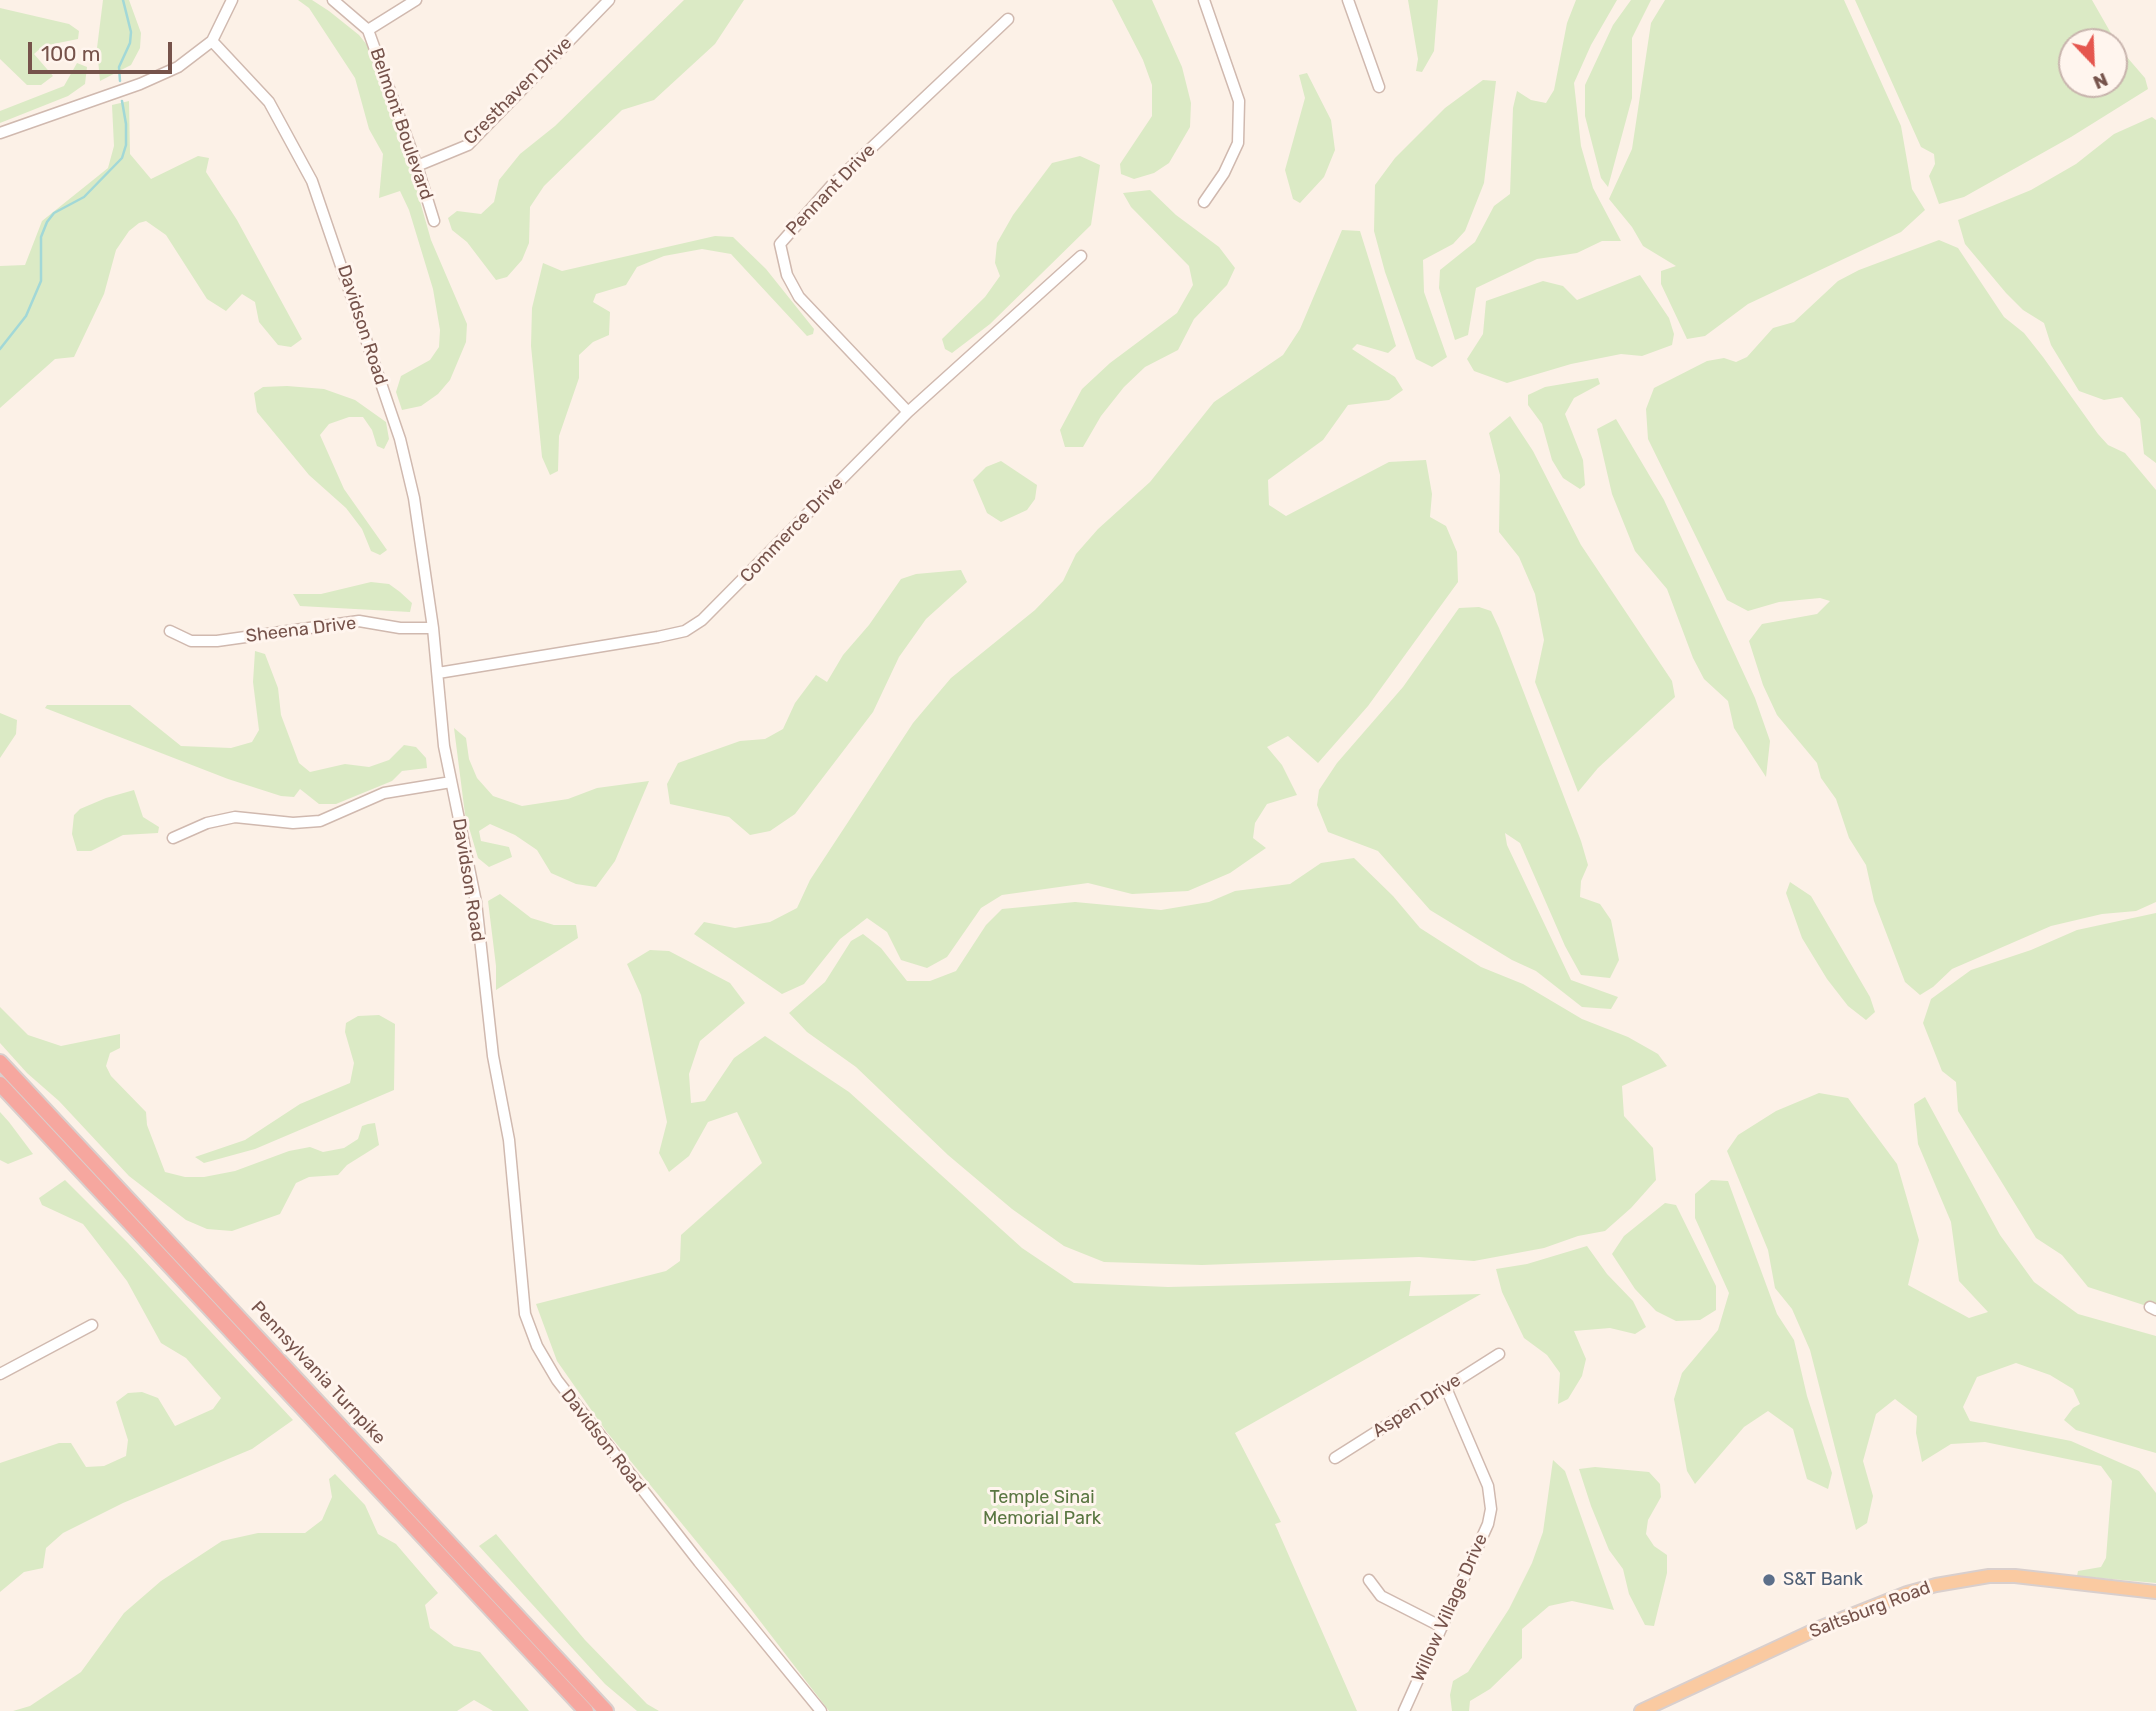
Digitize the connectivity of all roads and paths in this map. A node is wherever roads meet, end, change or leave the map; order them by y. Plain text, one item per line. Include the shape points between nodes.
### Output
1 (232, 0) edge
2 (333, 0) edge
3 (416, 0) edge
4 (609, 0) edge
5 (1204, 0) edge
6 (1348, 0) edge
7 (1008, 19) dead end
8 (368, 30) junction
9 (212, 41) junction
10 (1379, 87) dead end
11 (0, 133) edge
12 (417, 166) junction
13 (1204, 202) dead end
14 (434, 222) dead end
15 (1082, 256) dead end
16 (908, 412) junction
17 (433, 628) junction
18 (170, 631) dead end
19 (438, 673) junction
20 (451, 782) junction
21 (173, 838) dead end
22 (0, 1062) edge
23 (0, 1084) edge
24 (92, 1325) dead end
25 (1499, 1354) dead end
26 (0, 1374) edge
27 (1446, 1388) junction
28 (1335, 1458) dead end
29 (1369, 1580) dead end
30 (2156, 1592) edge
31 (1442, 1626) junction
32 (586, 1711) edge
33 (606, 1711) edge
34 (821, 1711) edge
35 (1404, 1711) edge
36 (1641, 1711) edge

1 - 9 street
2 - 8 street, Belmont Boulevard
3 - 8 street
4 - 12 street, Cresthaven Drive via 468,145
5 - 13 street via 1239,102 1238,143
6 - 10 street
7 - 16 street, Pennant Drive via 831,186 780,244 786,275 799,297
8 - 12 street, Belmont Boulevard
9 - 11 street via 178,67 140,84
9 - 17 street, Davidson Road via 268,102 316,191 401,447 414,498
12 - 14 street, Belmont Boulevard
15 - 16 street, Commerce Drive
16 - 19 street, Commerce Drive via 726,598 685,631
17 - 18 street, Sheena Drive via 359,621 217,641 191,641
17 - 19 street, Davidson Road
19 - 20 street, Davidson Road
20 - 21 street via 384,793 320,821 235,817
20 - 34 street, Davidson Road via 475,902 519,1220 525,1314 536,1344 593,1428
22 - 33 highway, Pennsylvania Turnpike
23 - 32 highway, Pennsylvania Turnpike
24 - 26 street
25 - 27 street, Aspen Drive
27 - 28 street, Aspen Drive
27 - 31 street, Willow Village Drive via 1488,1486 1491,1509 1489,1524
29 - 31 street via 1381,1596
30 - 36 main road, Saltsburg Road via 2015,1576 1936,1585 1819,1628
31 - 35 street, Willow Village Drive

